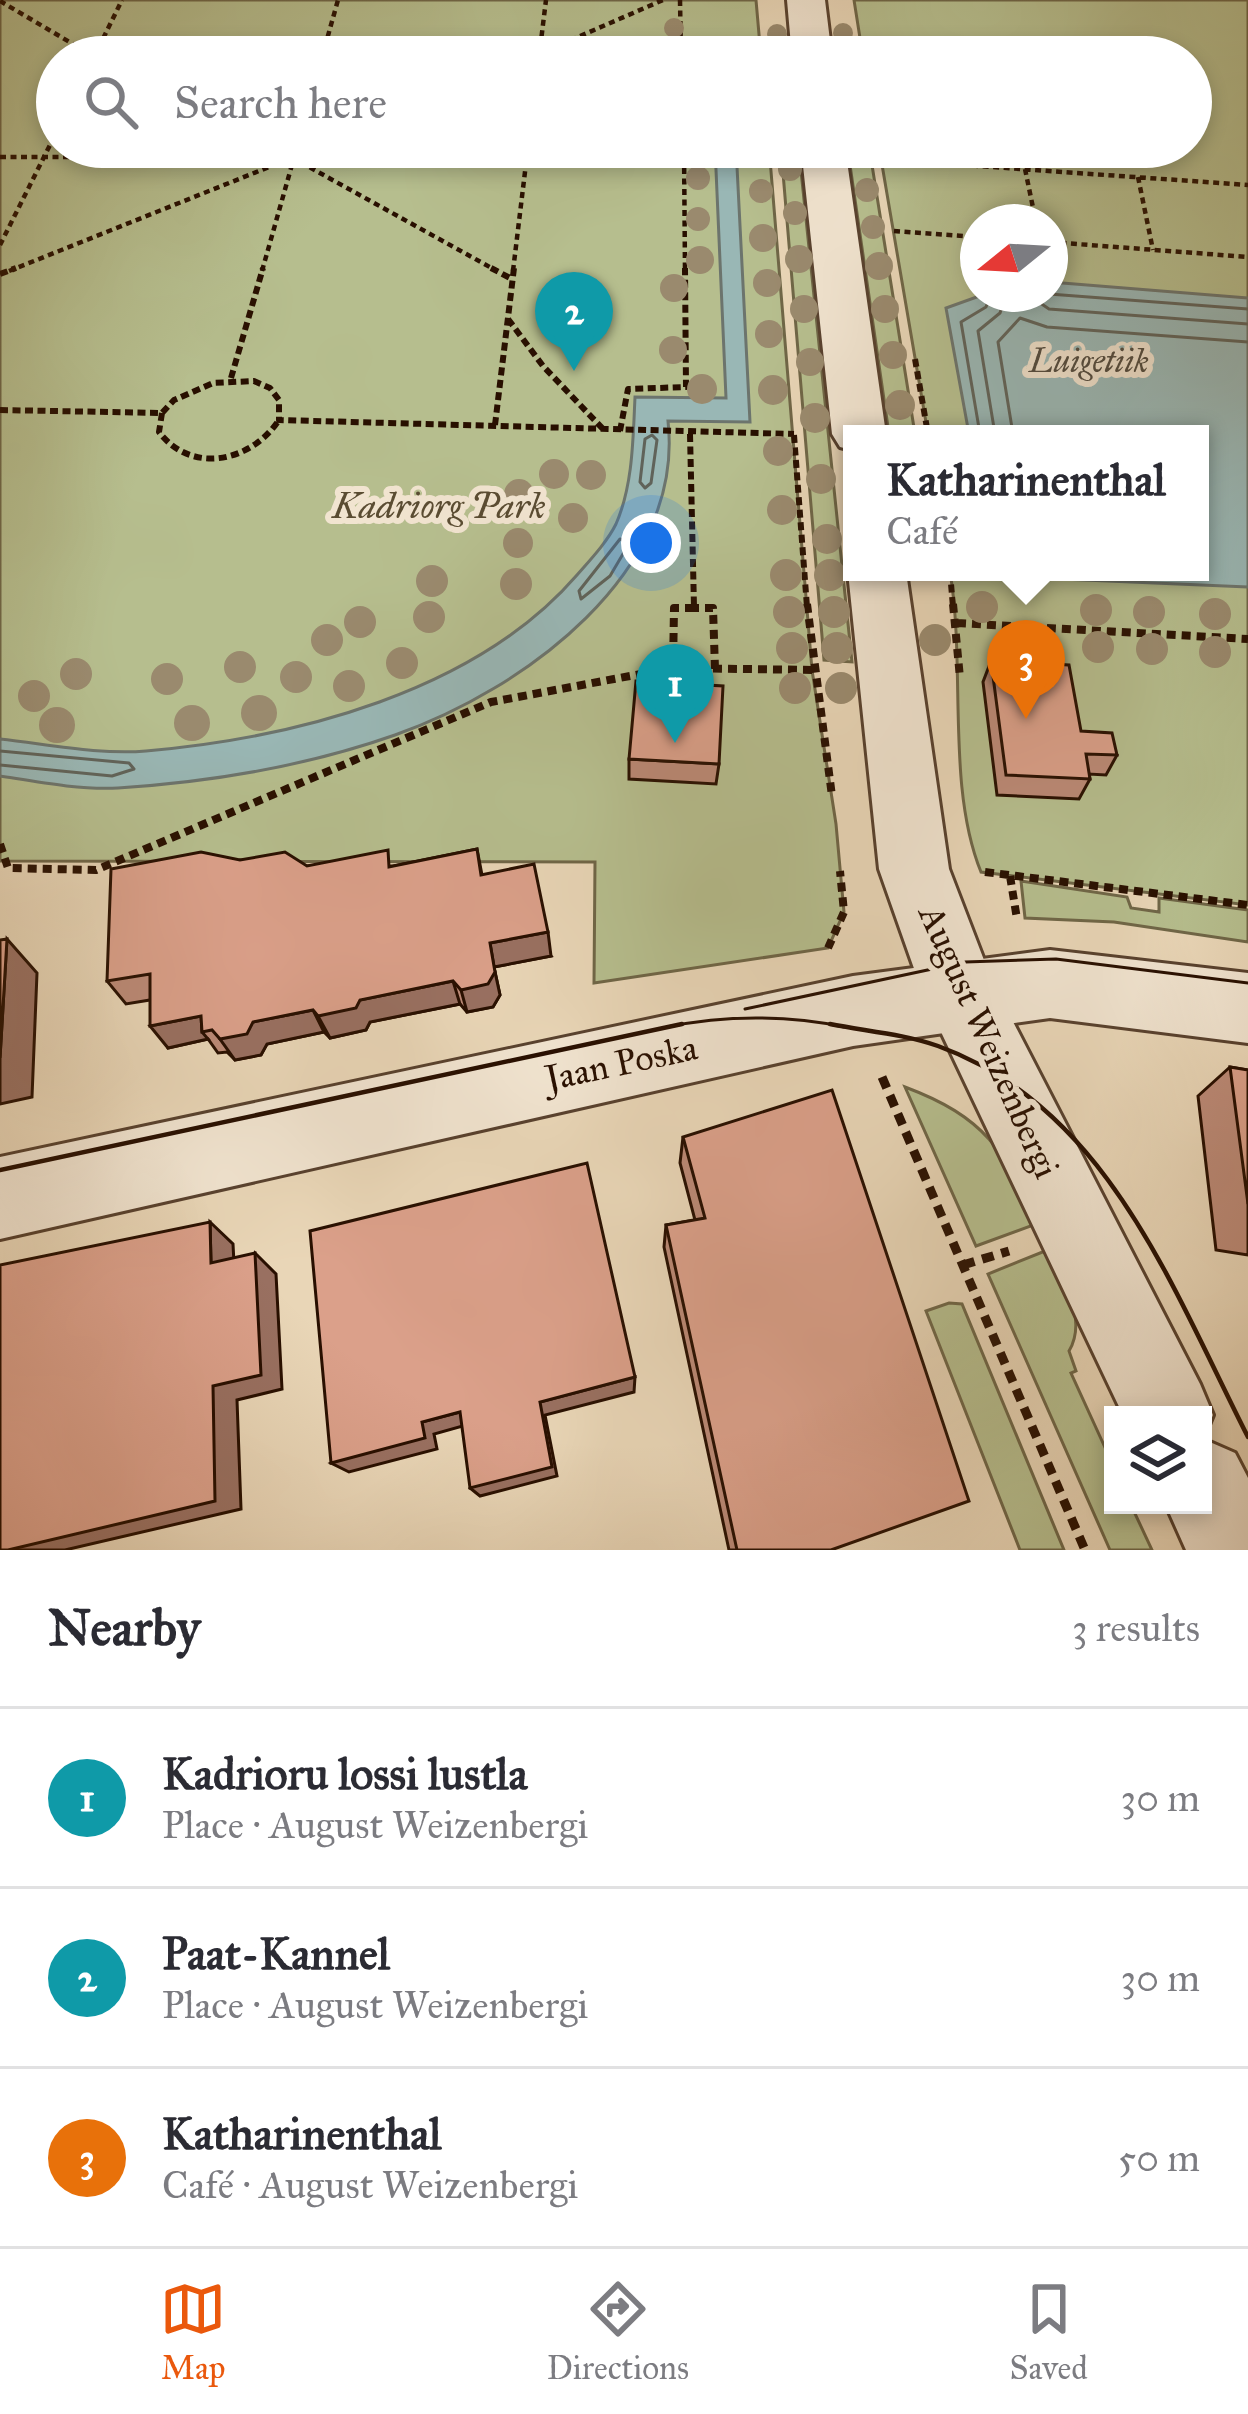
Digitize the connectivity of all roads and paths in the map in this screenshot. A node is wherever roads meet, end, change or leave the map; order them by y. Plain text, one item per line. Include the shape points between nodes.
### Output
1 (122, 0) edge
2 (338, 0) edge
3 (546, 0) edge
4 (662, 0) edge
5 (680, 0) edge
6 (806, 0) edge
7 (0, 1) edge
8 (59, 36) edge
9 (105, 36) edge
10 (328, 36) edge
11 (540, 36) edge
12 (582, 36) edge
13 (681, 36) edge
14 (810, 36) edge
15 (0, 158) edge
16 (36, 158) edge
17 (39, 168) edge
18 (269, 168) edge
19 (291, 168) edge
20 (312, 168) edge
21 (526, 168) edge
22 (684, 168) edge
23 (770, 168) edge
24 (826, 168) edge
25 (1004, 168) edge
26 (1025, 170) junction
27 (1138, 177) junction
28 (771, 180) dead end
29 (1248, 184) edge
30 (1032, 204) edge
31 (894, 231) dead end
32 (960, 236) edge
33 (1068, 243) edge
34 (0, 245) edge
35 (1153, 250) junction
36 (1248, 257) edge
37 (0, 274) edge
38 (512, 280) junction
39 (508, 319) junction
40 (231, 378) junction
41 (0, 410) edge
42 (791, 411) dead end
43 (162, 413) junction
44 (279, 420) junction
45 (495, 425) junction
46 (859, 425) edge
47 (604, 430) junction
48 (620, 431) junction
49 (690, 434) junction
50 (794, 434) junction
51 (694, 608) junction
52 (883, 621) edge
53 (1248, 639) edge
54 (673, 668) junction
55 (715, 669) junction
56 (812, 670) junction
57 (833, 802) dead end
58 (0, 844) edge
59 (840, 868) dead end
60 (1248, 905) edge
61 (1017, 919) dead end
62 (828, 949) dead end
63 (960, 994) junction
64 (1248, 1008) edge
65 (882, 1077) dead end
66 (0, 1198) edge
67 (1165, 1406) edge
68 (1212, 1503) edge
69 (1085, 1550) edge
70 (1235, 1550) edge

1 - 9 path
2 - 10 path
3 - 11 path
4 - 12 path
5 - 13 path
6 - 14 street
7 - 8 path
15 - 16 path
17 - 34 path
18 - 37 path
19 - 40 path
20 - 38 path
21 - 38 path
22 - 48 path via 686,387 628,389
23 - 28 path
24 - 46 street
25 - 26 path
26 - 27 path
26 - 30 path
27 - 29 path
27 - 35 path
31 - 32 path
33 - 35 path
35 - 36 path
38 - 39 path
39 - 45 path
39 - 47 path
40 - 43 path via 189,388
40 - 44 path via 272,392
41 - 43 path
42 - 50 path
43 - 44 path via 160,432 172,449 210,459 253,448
44 - 45 path
45 - 47 path
47 - 48 path
48 - 49 path
49 - 50 path
49 - 51 path
50 - 56 path
51 - 54 path via 674,608
51 - 55 path via 713,608
52 - 53 path
52 - 56 path
52 - 63 street, August Weizenbergi via 914,869
54 - 55 path
54 - 58 path via 491,702 96,870 8,868
55 - 56 path
56 - 57 path
59 - 62 path via 844,912
60 - 61 path via 1010,876
63 - 64 street, Jaan Poska via 1050,984
63 - 66 street, Jaan Poska
63 - 67 street, August Weizenbergi
65 - 69 path
68 - 70 street

